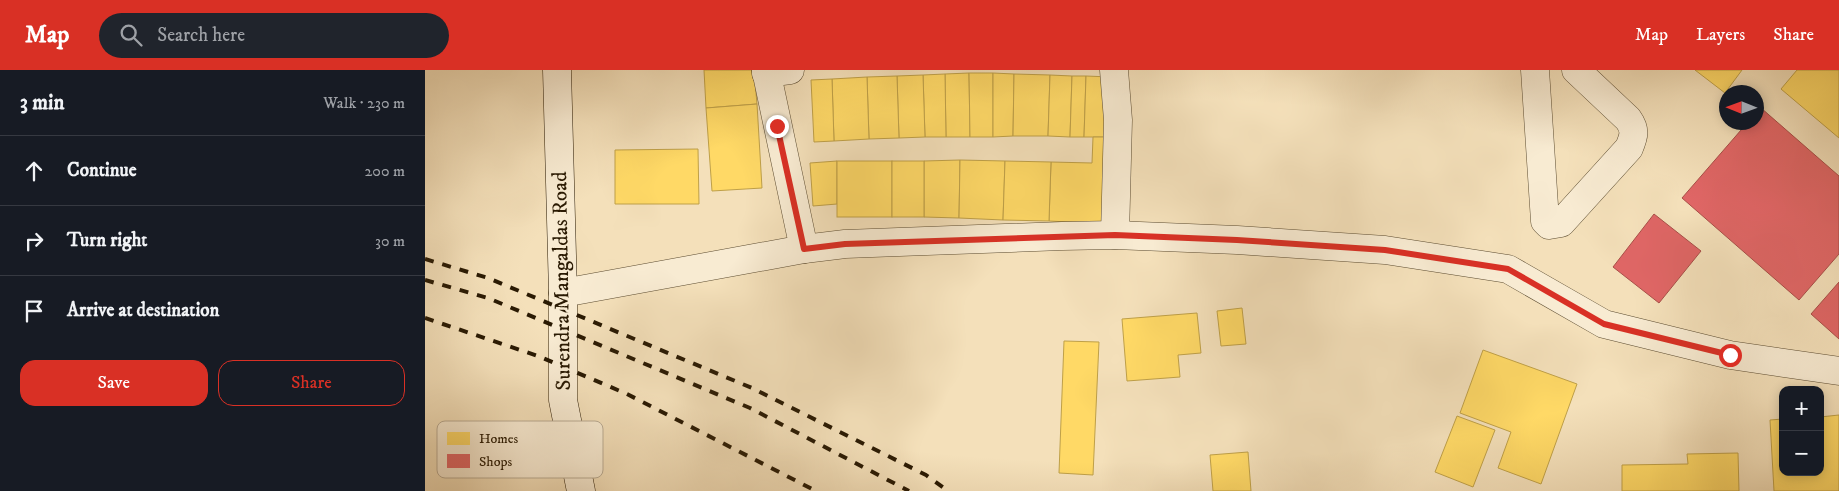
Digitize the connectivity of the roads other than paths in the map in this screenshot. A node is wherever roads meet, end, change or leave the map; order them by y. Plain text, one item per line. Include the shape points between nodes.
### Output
1 (557, 70) edge
2 (1114, 70) edge
3 (1535, 70) edge
4 (1577, 70) edge
5 (774, 71) edge
6 (1115, 235) junction
7 (804, 249) junction
8 (563, 293) junction
9 (1839, 371) edge
10 (567, 421) edge
11 (578, 478) edge
12 (581, 491) edge

1 - 8 street, Surendra Mangaldas Road
2 - 6 street via 1118,120
3 - 4 street via 1545,221 1555,225 1561,223 1629,148 1634,135 1628,119
5 - 7 street
6 - 7 street via 845,244
6 - 9 street via 1385,250 1508,269 1604,324 1730,355
7 - 8 street
8 - 10 street, Surendra Mangaldas Road via 563,400
11 - 12 street, Surendra Mangaldas Road

